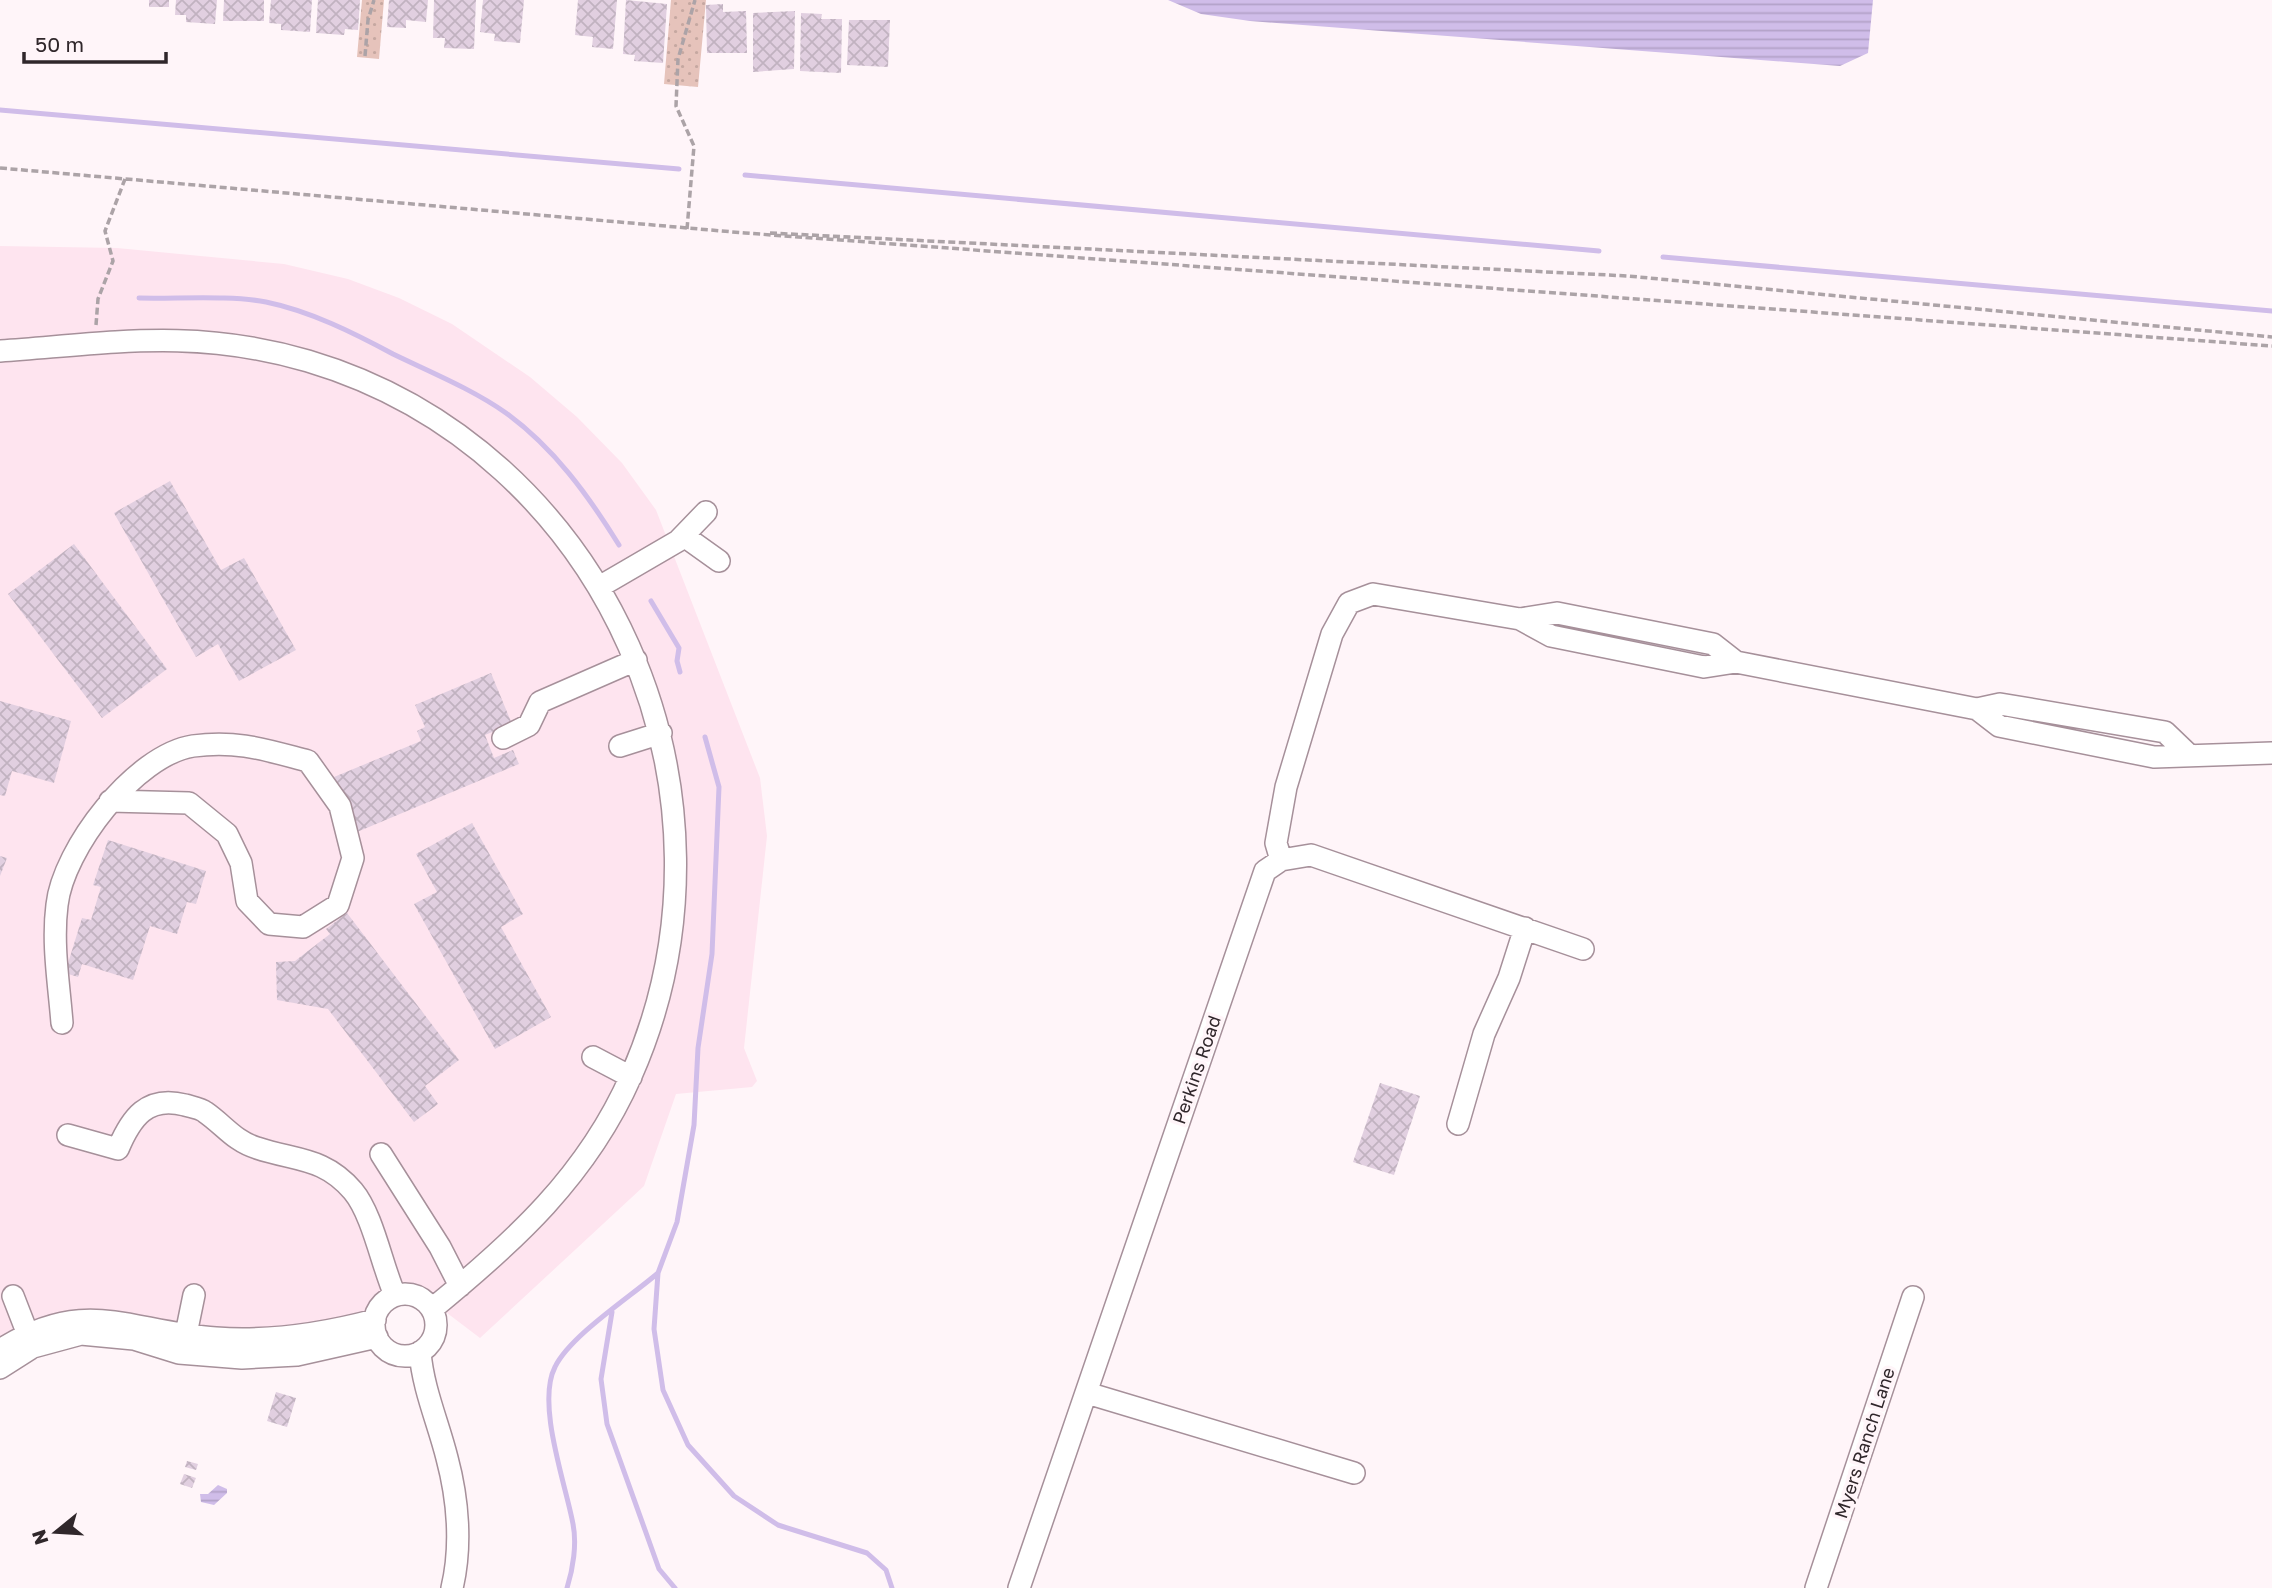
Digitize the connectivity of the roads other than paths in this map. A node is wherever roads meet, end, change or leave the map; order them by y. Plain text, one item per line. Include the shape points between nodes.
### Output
1 (0, 351) edge
2 (706, 512) dead end
3 (684, 536) junction
4 (719, 561) dead end
5 (599, 587) junction
6 (636, 660) junction
7 (661, 733) junction
8 (503, 738) dead end
9 (621, 746) dead end
10 (2272, 754) edge
11 (110, 801) junction
12 (1281, 860) junction
13 (1525, 928) junction
14 (1583, 949) dead end
15 (62, 1023) dead end
16 (593, 1057) dead end
17 (631, 1077) junction
18 (1458, 1124) dead end
19 (68, 1135) dead end
20 (381, 1154) dead end
21 (460, 1286) junction
22 (194, 1295) dead end
23 (13, 1296) dead end
24 (395, 1296) junction
25 (1913, 1297) dead end
26 (432, 1309) junction
27 (375, 1329) junction
28 (186, 1334) junction
29 (30, 1340) junction
30 (0, 1350) edge
31 (420, 1352) junction
32 (0, 1368) edge
33 (1087, 1393) junction
34 (1354, 1473) dead end
35 (452, 1588) edge
36 (1019, 1588) edge
37 (1816, 1588) edge

1 - 5 street via 97,341 172,339 233,344 312,363 367,384 433,419 508,476 566,540
2 - 3 street
3 - 4 street
3 - 5 street
5 - 6 street
6 - 7 street
6 - 8 street via 540,702 529,725
7 - 9 street
7 - 17 street via 676,832 675,906 658,1002
10 - 12 street via 2189,755 2165,732 2000,704 1977,709 1736,662 1713,644 1557,613 1520,619 1373,594 1349,603 1332,634 1286,787 1276,843
11 - 11 street via 144,769 189,747 238,743 308,761 340,806 353,858 338,905 303,927 269,924 247,901 241,863 227,834 189,803
11 - 15 street via 74,849 57,903
12 - 13 street via 1311,855
12 - 33 street, Perkins Road via 1265,871
13 - 14 street
13 - 18 street via 1485,1034
16 - 17 street
17 - 21 street via 595,1143 556,1196
19 - 24 street via 118,1149 128,1125 148,1107 171,1101 204,1110 231,1136 257,1148 306,1158 334,1172 355,1193
20 - 21 street
21 - 26 street
22 - 28 street
23 - 29 street
24 - 26 street via 416,1296
24 - 27 street via 378,1309
25 - 37 street, Myers Ranch Lane
26 - 31 street via 433,1338
27 - 28 street via 262,1340
27 - 29 street via 297,1354 242,1358 179,1353 134,1339 81,1334
27 - 31 street via 390,1352 410,1356
28 - 29 street via 95,1318 58,1323
29 - 30 street
29 - 32 street
31 - 35 street via 422,1378 456,1505
33 - 34 street
33 - 36 street, Perkins Road

